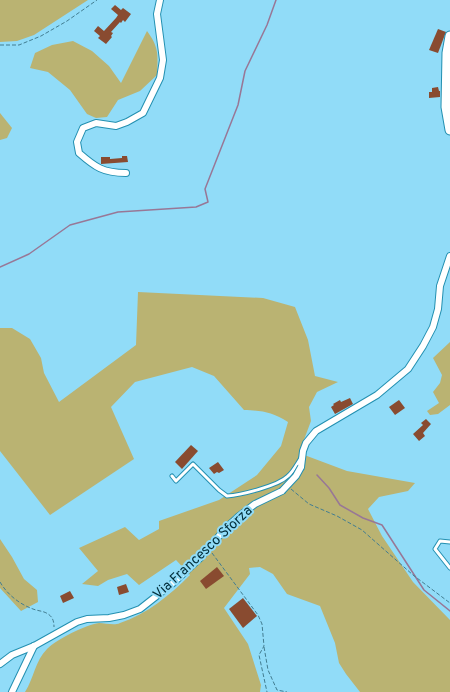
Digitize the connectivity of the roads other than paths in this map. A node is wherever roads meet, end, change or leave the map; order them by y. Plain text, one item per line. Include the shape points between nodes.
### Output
1 (160, 0) edge
2 (450, 36) edge
3 (450, 130) edge
4 (126, 174) dead end
5 (450, 256) edge
6 (303, 455) junction
7 (172, 476) dead end
8 (450, 542) edge
9 (450, 568) edge
10 (34, 646) junction
11 (0, 664) edge
12 (12, 692) edge

1 - 4 street via 157,14 163,60 160,78 143,113 116,126 96,123 84,128 78,142 79,153 92,164 111,173
2 - 3 main road via 446,53 446,107
5 - 6 street, Via Francesco Sforza via 440,286 433,327 408,369 377,395 316,430 306,443
6 - 7 lane via 282,481 244,494 227,496 193,464 176,481
6 - 10 street, Via Francesco Sforza, bridge via 301,467 282,491 255,504 238,517 173,583 140,609 124,615 77,622
8 - 9 lane via 440,541 436,549
10 - 11 street, Via Francesco Sforza via 12,655
10 - 12 street

